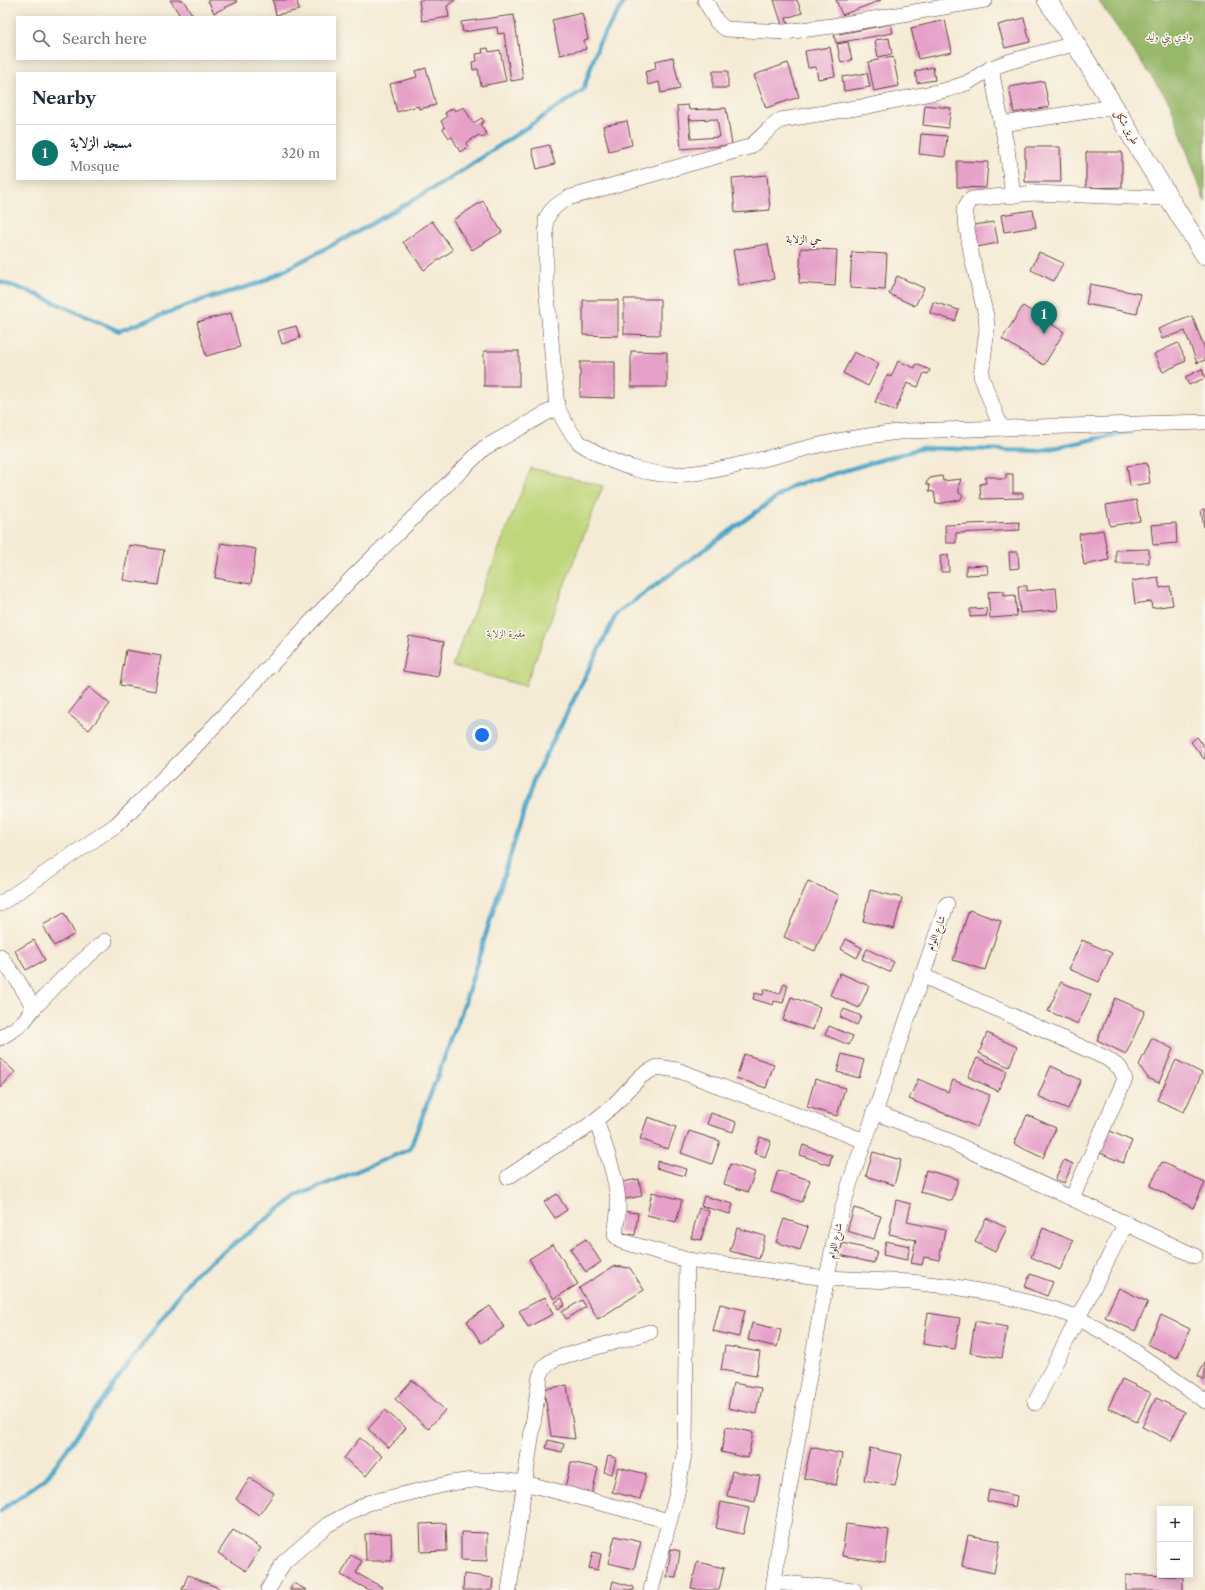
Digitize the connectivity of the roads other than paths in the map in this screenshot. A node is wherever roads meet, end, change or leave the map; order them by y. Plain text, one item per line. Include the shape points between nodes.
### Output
1 (705, 0) edge
2 (985, 0) edge
3 (1047, 0) edge
4 (1077, 46) junction
5 (992, 68) junction
6 (1116, 107) junction
7 (1002, 124) junction
8 (1013, 196) junction
9 (1167, 197) junction
10 (1205, 255) edge
11 (557, 407) junction
12 (1205, 422) edge
13 (1001, 428) junction
14 (0, 904) edge
15 (947, 904) dead end
16 (105, 940) dead end
17 (0, 956) edge
18 (921, 975) junction
19 (34, 1008) junction
20 (0, 1038) edge
21 (874, 1112) junction
22 (596, 1120) junction
23 (865, 1141) junction
24 (508, 1178) dead end
25 (1072, 1198) junction
26 (1126, 1223) junction
27 (1195, 1256) dead end
28 (687, 1260) junction
29 (826, 1278) junction
30 (1078, 1318) junction
31 (650, 1332) dead end
32 (1205, 1401) edge
33 (1035, 1403) dead end
34 (525, 1483) junction
35 (669, 1521) junction
36 (773, 1586) edge
37 (268, 1590) edge
38 (509, 1590) edge
39 (651, 1590) edge
40 (854, 1590) edge

1 - 2 street via 717,22 726,29 785,32
3 - 4 main road, طريق شكل
4 - 5 street via 1070,45
4 - 6 main road, طريق شكل
5 - 7 street
5 - 11 street via 967,83 946,90 781,120 748,147 568,198 556,205 548,213 546,220 546,286
6 - 7 street
6 - 9 main road, طريق شكل
7 - 8 street
8 - 9 street via 1034,193
8 - 13 street via 972,199 964,210 986,316 981,376
9 - 10 main road, طريق شكل
11 - 13 street via 581,443 606,458 634,469 660,473 685,474 872,435 907,431
11 - 14 street via 484,448 352,578 189,753 116,825
12 - 13 street
15 - 18 street, شارع اللوام
16 - 19 street
17 - 19 street
18 - 21 street, شارع اللوام
18 - 25 street via 1106,1058 1120,1068 1125,1079
19 - 20 street via 24,1021
21 - 23 street, شارع اللوام
21 - 25 street via 947,1140
22 - 23 street via 641,1076 657,1067 677,1070
22 - 24 street
22 - 28 street via 613,1173 618,1203 614,1235 621,1241
23 - 29 street, شارع اللوام via 843,1205
25 - 26 street
26 - 27 street
26 - 30 street
28 - 29 street
28 - 35 street via 685,1449
29 - 30 street via 955,1287 997,1294
29 - 36 street, شارع اللوام
30 - 32 street via 1123,1343
30 - 33 street
31 - 34 street via 548,1362 540,1376
34 - 35 street
34 - 37 street via 473,1480 368,1503 327,1526 284,1562
34 - 38 street
35 - 39 street
36 - 40 street

